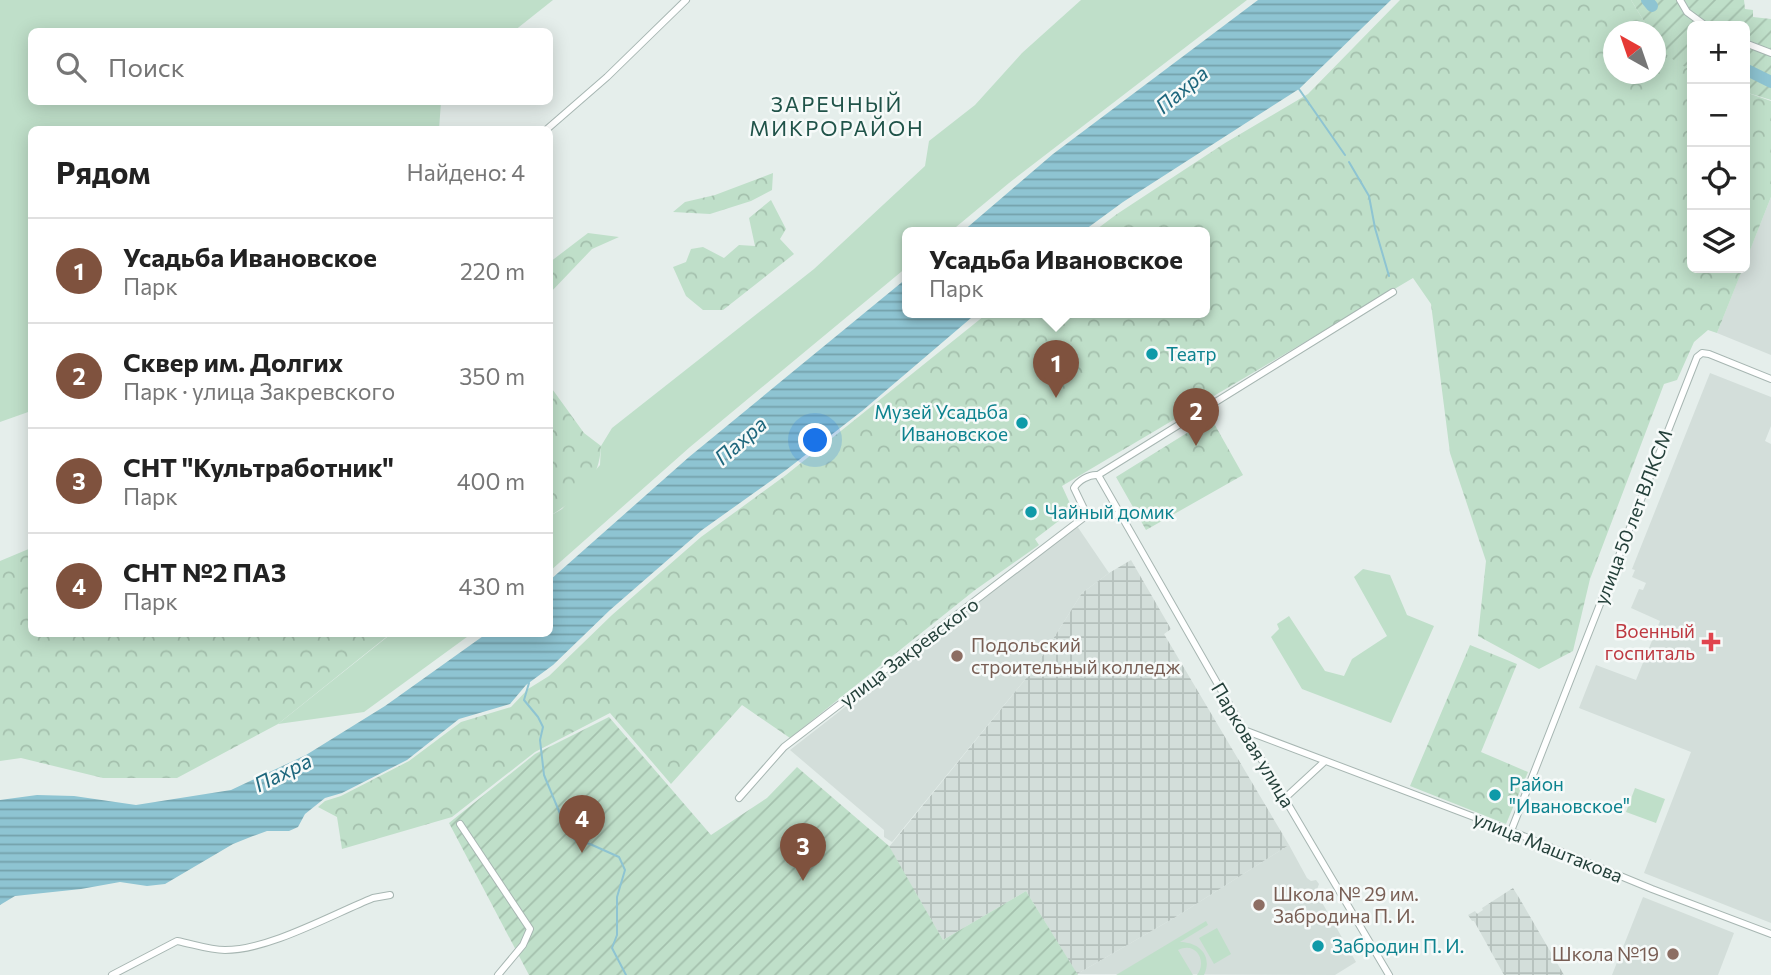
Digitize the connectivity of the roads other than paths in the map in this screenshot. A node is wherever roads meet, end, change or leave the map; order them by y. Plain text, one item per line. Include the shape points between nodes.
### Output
1 (686, 0) edge
2 (1680, 0) edge
3 (1700, 21) edge
4 (1750, 46) edge
5 (1771, 53) edge
6 (551, 126) edge
7 (1392, 292) dead end
8 (1771, 379) edge
9 (1098, 475) junction
10 (1087, 515) junction
11 (1120, 515) junction
12 (1244, 730) junction
13 (1324, 762) junction
14 (739, 797) dead end
15 (1285, 798) junction
16 (460, 824) dead end
17 (1511, 831) junction
18 (390, 895) dead end
19 (1771, 934) edge
20 (112, 975) edge
21 (498, 975) edge
22 (1389, 975) edge

1 - 6 street
2 - 3 street
4 - 5 street
7 - 9 street
8 - 17 street, улица 50 лет ВЛКСМ via 1709,354 1697,357
9 - 10 street via 1074,488
9 - 11 street, Парковая улица
10 - 11 street
10 - 14 street, улица Закревского via 783,747
11 - 12 street, Парковая улица
12 - 13 street, улица Маштакова
12 - 15 street, Парковая улица
13 - 15 street
13 - 17 street, улица Маштакова
15 - 22 street, Парковая улица
16 - 21 street via 530,929
17 - 19 street, улица Маштакова
18 - 20 street via 250,948 212,949 177,941

